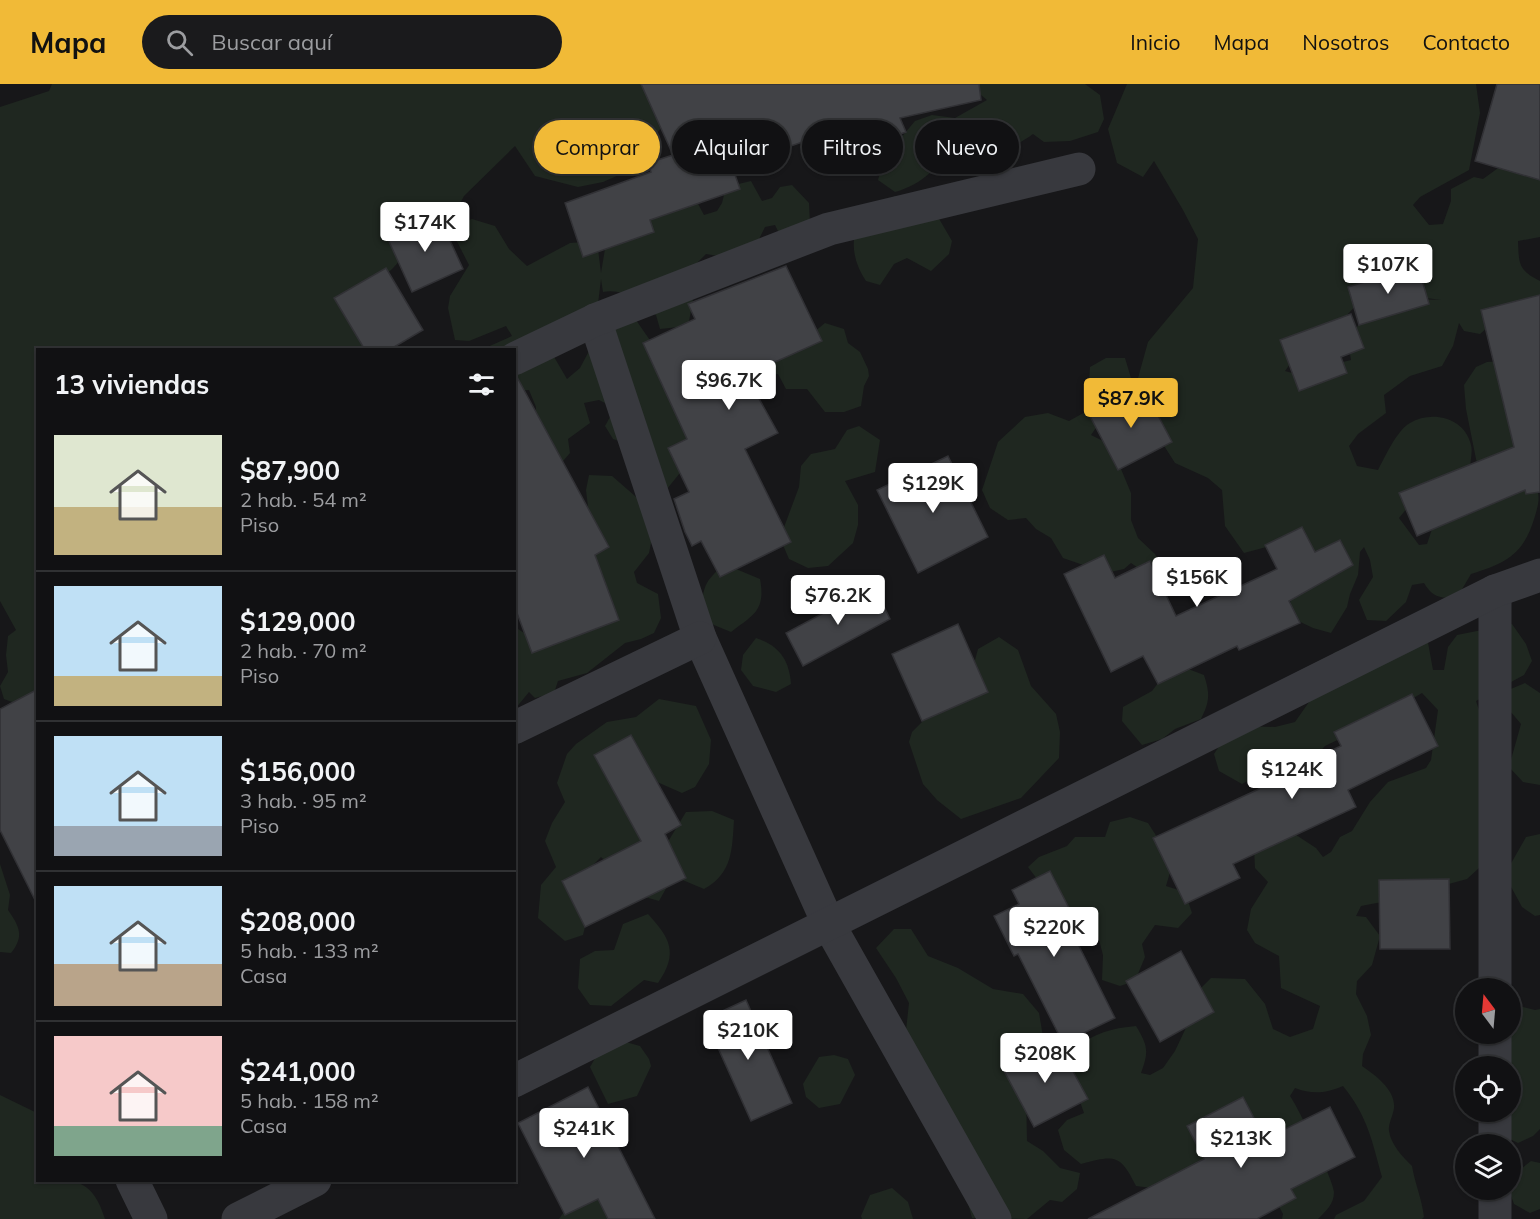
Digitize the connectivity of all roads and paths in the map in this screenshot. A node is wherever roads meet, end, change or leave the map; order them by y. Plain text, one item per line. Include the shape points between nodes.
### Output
1 (1078, 169) dead end
2 (595, 320) junction
3 (516, 358) edge
4 (1540, 575) edge
5 (1495, 591) junction
6 (700, 638) junction
7 (516, 727) edge
8 (828, 923) junction
9 (1495, 978) edge
10 (516, 1079) edge
11 (133, 1182) edge
12 (311, 1182) edge
13 (1495, 1200) edge
14 (151, 1219) edge
15 (238, 1219) edge
16 (995, 1219) edge
17 (1495, 1219) edge

1 - 2 street via 829,229
2 - 3 street
2 - 6 street
4 - 5 street
5 - 8 street
5 - 9 street
6 - 7 street
6 - 8 street
8 - 10 street
8 - 16 street
11 - 14 street
12 - 15 street
13 - 17 street

